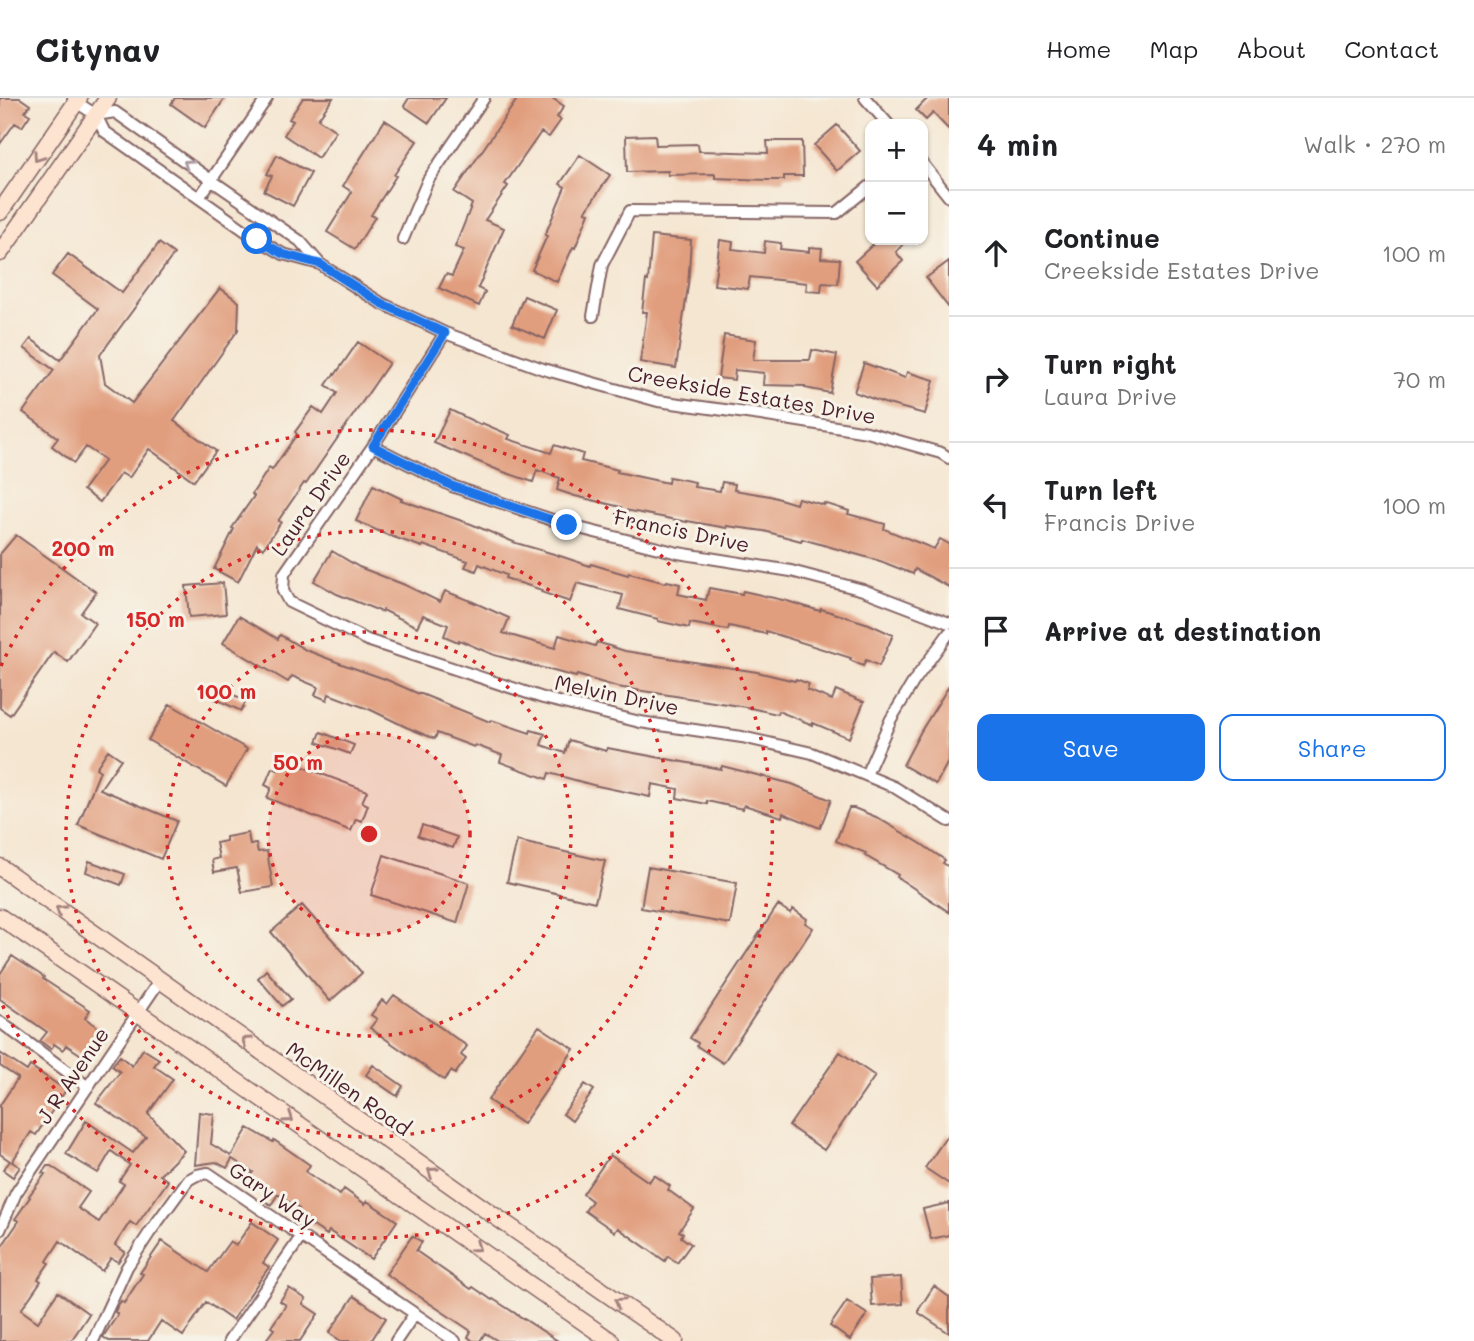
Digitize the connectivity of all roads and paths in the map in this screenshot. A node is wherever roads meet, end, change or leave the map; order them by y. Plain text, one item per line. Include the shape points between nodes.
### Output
1 (108, 98) edge
2 (267, 98) edge
3 (484, 98) edge
4 (865, 98) edge
5 (75, 99) edge
6 (96, 115) junction
7 (884, 119) edge
8 (928, 170) edge
9 (211, 180) junction
10 (865, 190) edge
11 (949, 197) edge
12 (199, 198) junction
13 (0, 212) edge
14 (403, 239) dead end
15 (0, 253) edge
16 (320, 264) junction
17 (593, 316) dead end
18 (445, 333) junction
19 (373, 446) junction
20 (949, 458) edge
21 (283, 591) joint
22 (949, 623) edge
23 (949, 633) edge
24 (866, 775) junction
25 (949, 821) edge
26 (0, 867) edge
27 (0, 917) edge
28 (160, 980) junction
29 (138, 1013) junction
30 (0, 1022) edge
31 (88, 1087) junction
32 (0, 1230) edge
33 (301, 1237) junction
34 (415, 1313) junction
35 (93, 1341) edge
36 (229, 1341) edge
37 (396, 1341) edge
38 (455, 1341) edge
39 (611, 1341) edge
40 (675, 1341) edge

1 - 6 main road
2 - 9 street
3 - 14 street via 428,180
4 - 7 street
5 - 6 street
5 -> 13 main road
9 -> 6 street, Creekside Estates Drive via 115,112
6 - 12 street, Creekside Estates Drive via 104,131
6 - 15 main road
8 - 11 street
9 - 12 street
9 - 16 street, Creekside Estates Drive via 300,241
10 - 17 street via 837,213 630,211 602,265
12 - 16 street, Creekside Estates Drive via 283,254
16 - 18 street, Creekside Estates Drive via 381,303
18 - 19 street, Laura Drive
18 - 20 street, Creekside Estates Drive via 542,369 658,401 867,432
19 - 21 street, Laura Drive via 284,574
19 - 22 street, Francis Drive via 452,486 567,525 678,553 791,571 863,590
21 - 24 street, Melvin Drive via 289,602 367,640 543,698 640,722 812,753
23 - 24 street via 891,719
24 - 25 street, Melvin Drive
28 -> 26 main road, McMillen Road
27 - 29 main road
28 - 29 street, J R Avenue
40 -> 28 main road, McMillen Road
29 - 31 street, J R Avenue
29 -> 39 main road
30 - 31 street
31 - 32 street, J R Avenue via 16,1193
33 - 34 street, Gary Way
33 - 35 street, Gary Way via 208,1173 197,1175 188,1180 127,1267
33 - 36 street
34 - 37 street
34 - 38 street, Gary Way

